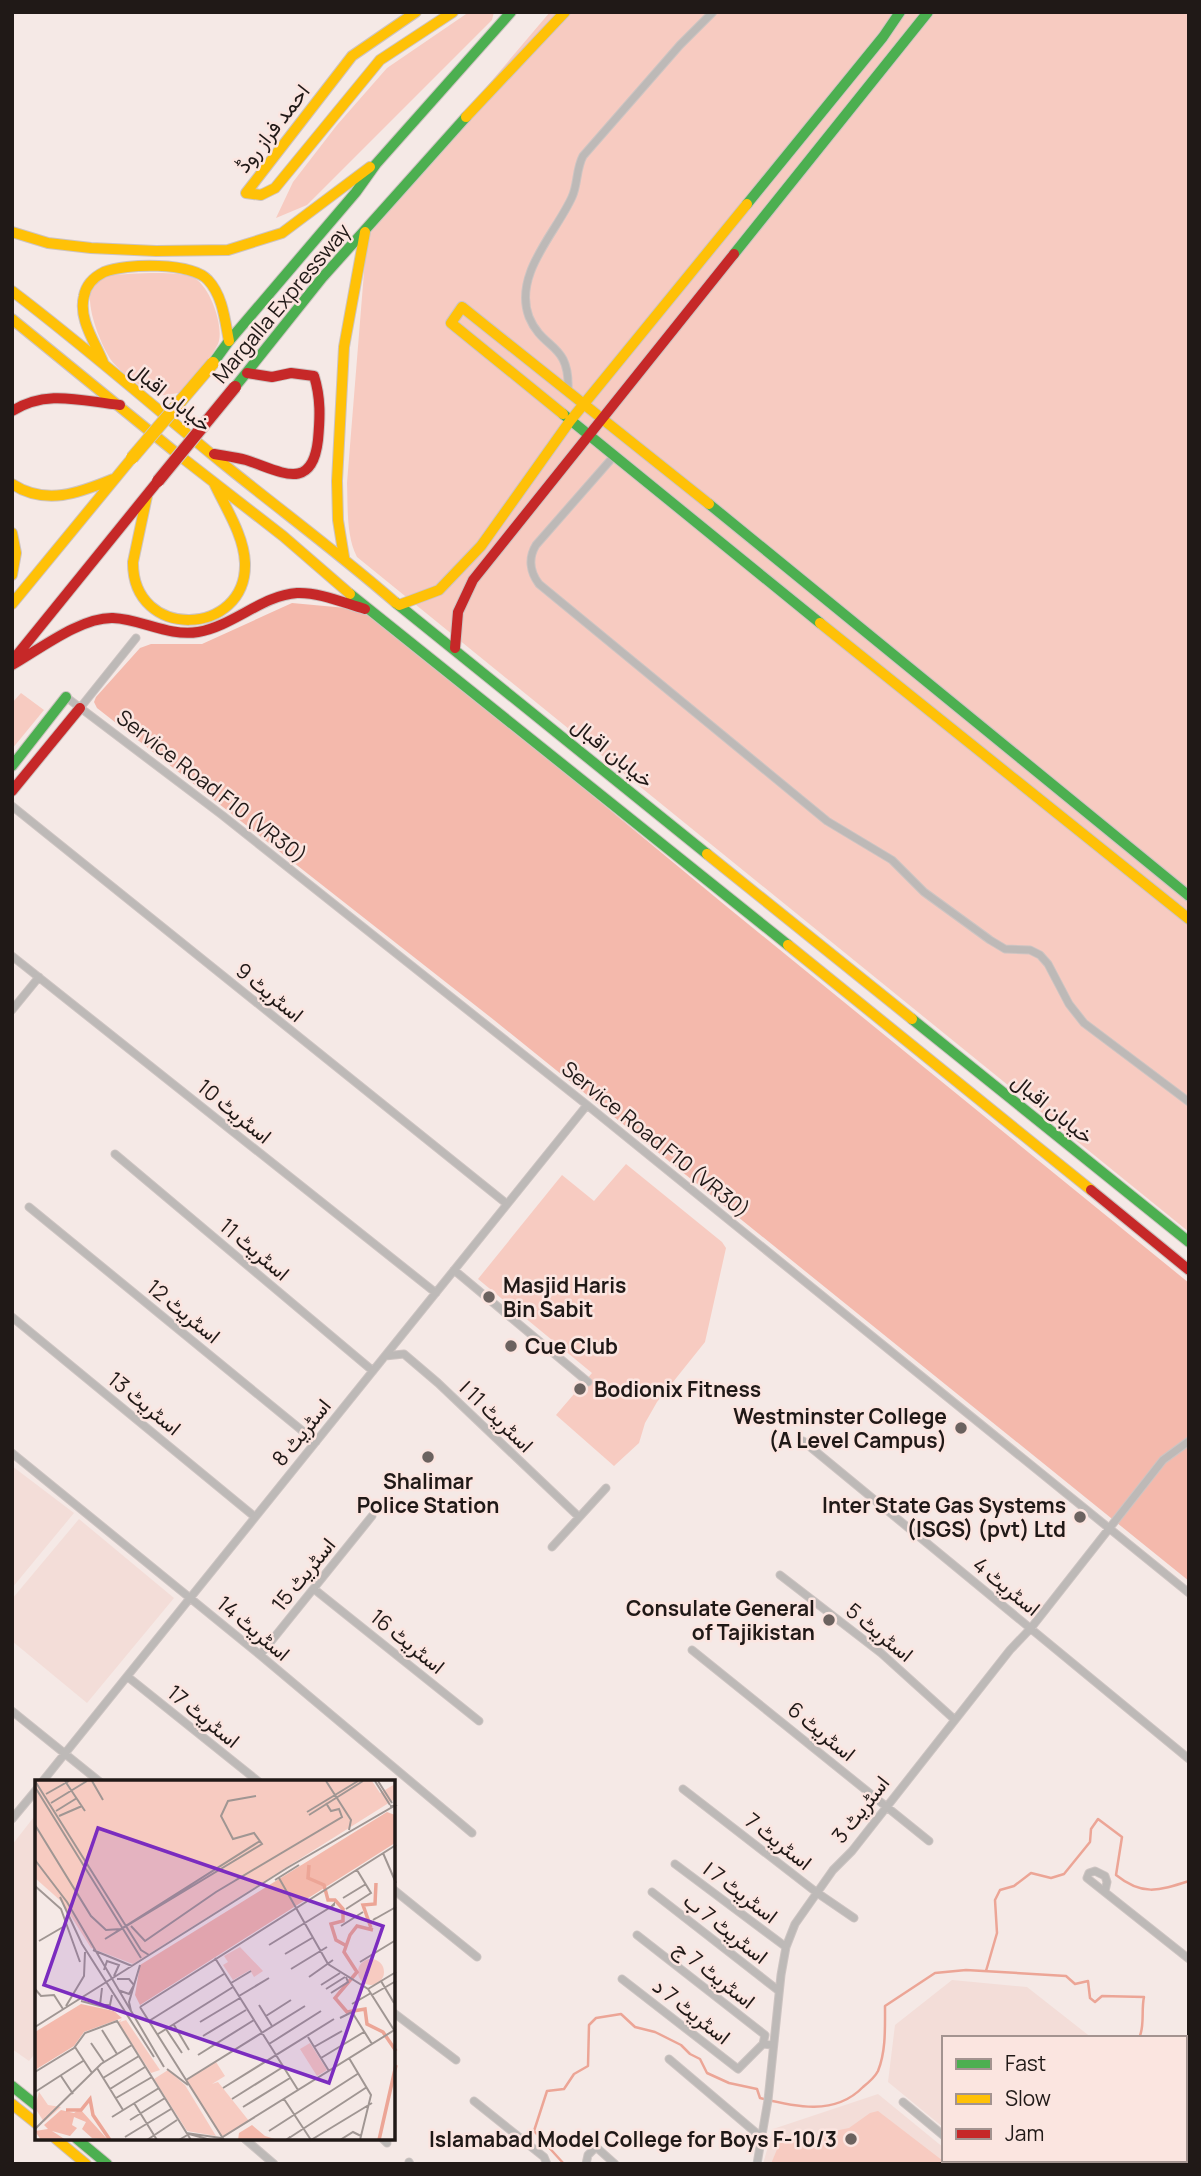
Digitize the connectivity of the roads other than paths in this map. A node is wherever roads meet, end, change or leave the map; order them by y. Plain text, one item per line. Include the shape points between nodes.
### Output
1 (416, 12) edge
2 (453, 12) edge
3 (510, 12) edge
4 (565, 12) edge
5 (713, 12) edge
6 (900, 12) edge
7 (928, 12) edge
8 (376, 163) junction
9 (366, 231) junction
10 (12, 232) edge
11 (12, 291) edge
12 (12, 319) edge
13 (229, 341) junction
14 (104, 365) junction
15 (247, 373) junction
16 (568, 390) junction
17 (585, 404) junction
18 (120, 405) junction
19 (12, 411) edge
20 (604, 419) junction
21 (570, 421) junction
22 (590, 437) junction
23 (210, 453) junction
24 (614, 456) junction
25 (115, 478) junction
26 (214, 483) junction
27 (12, 484) edge
28 (146, 496) junction
29 (12, 533) edge
30 (344, 557) junction
31 (12, 575) edge
32 (12, 604) edge
33 (399, 605) junction
34 (369, 610) junction
35 (136, 638) dead end
36 (454, 648) junction
37 (12, 663) edge
38 (66, 697) joint
39 (80, 708) junction
40 (12, 766) edge
41 (12, 791) edge
42 (12, 806) edge
43 (1189, 895) edge
44 (1189, 919) edge
45 (12, 956) edge
46 (39, 977) junction
47 (12, 1010) edge
48 (1189, 1102) edge
49 (587, 1105) junction
50 (115, 1154) dead end
51 (507, 1204) junction
52 (29, 1207) dead end
53 (1189, 1242) edge
54 (454, 1270) junction
55 (1189, 1270) edge
56 (436, 1293) junction
57 (12, 1317) edge
58 (386, 1356) junction
59 (373, 1371) junction
60 (588, 1382) dead end
61 (803, 1441) dead end
62 (1189, 1441) edge
63 (316, 1442) junction
64 (12, 1453) edge
65 (606, 1488) dead end
66 (372, 1516) dead end
67 (255, 1517) junction
68 (579, 1517) junction
69 (1109, 1529) junction
70 (552, 1547) dead end
71 (780, 1575) dead end
72 (314, 1588) junction
73 (1189, 1592) edge
74 (191, 1598) junction
75 (1031, 1628) junction
76 (692, 1650) dead end
77 (260, 1654) junction
78 (128, 1677) junction
79 (12, 1711) edge
80 (954, 1719) junction
81 (479, 1721) dead end
82 (65, 1754) junction
83 (1189, 1759) edge
84 (44, 1780) edge
85 (98, 1780) edge
86 (257, 1780) edge
87 (683, 1788) dead end
88 (35, 1791) edge
89 (886, 1805) junction
90 (12, 1819) edge
91 (472, 1833) dead end
92 (929, 1841) dead end
93 (675, 1864) dead end
94 (1105, 1891) dead end
95 (396, 1892) edge
96 (652, 1892) dead end
97 (816, 1892) junction
98 (854, 1918) dead end
99 (637, 1935) dead end
100 (786, 1947) junction
101 (477, 1957) dead end
102 (1189, 1959) edge
103 (622, 1979) dead end
104 (779, 1991) junction
105 (396, 2015) edge
106 (763, 2044) junction
107 (772, 2045) junction
108 (669, 2059) dead end
109 (456, 2060) dead end
110 (12, 2086) edge
111 (474, 2101) dead end
112 (903, 2102) dead end
113 (12, 2104) edge
114 (35, 2104) edge
115 (35, 2122) edge
116 (942, 2134) edge
117 (761, 2137) junction
118 (58, 2141) edge
119 (247, 2141) edge
120 (84, 2142) edge
121 (86, 2164) edge
122 (107, 2164) edge
123 (274, 2164) edge
124 (547, 2164) edge
125 (586, 2164) edge
126 (615, 2164) edge
127 (757, 2164) edge

1 - 2 main road, احمد فراز روڈ via 352,56 246,193 257,197 275,188 380,60
3 - 8 main road, Margalla Expressway
4 - 9 main road, Margalla Expressway
5 - 16 street via 583,156 572,197 528,278 529,316 563,358
6 - 17 main road
7 - 20 main road
8 - 10 main road via 282,233 228,250 91,248 48,243
8 - 13 main road, Margalla Expressway
9 - 15 main road, Margalla Expressway via 322,278
9 - 30 main road via 344,347 337,481
11 - 14 main road, خیابان اقبال
12 - 18 main road, خیابان اقبال
13 - 14 main road via 218,297 206,277 191,270 109,270 93,277 82,302
13 - 25 main road, Margalla Expressway, bridge
14 - 23 main road, خیابان اقبال
15 - 23 main road via 314,376 321,395 314,462 290,475
15 - 28 main road, Margalla Expressway, bridge
16 - 17 main road
16 - 21 main road via 463,307 451,323
17 - 20 main road
17 - 21 main road
18 - 19 main road via 48,397
18 - 26 main road, خیابان اقبال
20 - 22 main road
20 - 43 main road
21 - 22 main road
21 - 33 main road via 481,546 449,582
22 - 24 main road
22 - 36 main road via 464,594 456,614
23 - 30 main road, خیابان اقبال
24 - 44 main road
24 - 48 street via 530,554 538,584 827,821 892,860 924,892 990,940 1005,949 1040,955 1084,1023
25 - 27 main road via 69,495 43,498 24,494
25 - 32 main road
26 - 28 main road via 242,547 243,582 225,608 197,621 168,618 142,600 133,571
26 - 34 main road, خیابان اقبال
28 - 37 main road, Margalla Expressway
29 - 31 main road via 16,553
30 - 33 main road, خیابان اقبال
33 - 36 main road, خیابان اقبال
34 - 37 main road via 299,593 280,596 230,622 197,632 113,618 88,621
34 - 55 main road, خیابان اقبال
35 - 39 street
36 - 53 main road, خیابان اقبال
38 - 39 street, Service Road F10 (VR30)
38 - 40 main road
39 - 41 main road
39 - 49 street, Service Road F10 (VR30)
42 - 51 street, اسٹریٹ 9
45 - 46 street, اسٹریٹ 10
46 - 47 street
46 - 56 street, اسٹریٹ 10
49 - 51 street, اسٹریٹ 8
49 - 69 street, Service Road F10 (VR30)
50 - 59 street, اسٹریٹ 11
51 - 54 street, اسٹریٹ 8
52 - 63 street, اسٹریٹ 12
54 - 56 street, اسٹریٹ 8
54 - 60 street
56 - 58 street, اسٹریٹ 8
57 - 67 street, اسٹریٹ 13
58 - 59 street, اسٹریٹ 8
58 - 68 street, اسٹریٹ 11 ا via 404,1354
59 - 63 street, اسٹریٹ 8
61 - 75 street, اسٹریٹ 4
62 - 69 street, اسٹریٹ 3 via 1163,1460
63 - 67 street, اسٹریٹ 8
64 - 74 street, اسٹریٹ 14
65 - 68 street
66 - 72 street, اسٹریٹ 15
67 - 74 street, اسٹریٹ 8
68 - 70 street
69 - 73 street, Service Road F10 (VR30)
69 - 75 street, اسٹریٹ 3
71 - 80 street, اسٹریٹ 5 via 881,1653
72 - 77 street, اسٹریٹ 15
72 - 81 street, اسٹریٹ 16
74 - 77 street, اسٹریٹ 14
74 - 78 street, اسٹریٹ 8
75 - 80 street, اسٹریٹ 3
75 - 83 street, اسٹریٹ 4
76 - 89 street, اسٹریٹ 6
77 - 91 street, اسٹریٹ 14
78 - 82 street, اسٹریٹ 8
78 - 86 street, اسٹریٹ 17
79 - 82 street
80 - 89 street, اسٹریٹ 3
82 - 84 street, اسٹریٹ 8
82 - 85 street
87 - 97 street, اسٹریٹ 7
88 - 90 street
89 - 92 street, اسٹریٹ 6
89 - 97 street, اسٹریٹ 3
93 - 100 street, اسٹریٹ 7 ا
94 - 102 street via 1105,1877 1090,1873 1087,1878
95 - 101 street
96 - 104 street, اسٹریٹ 7 ب
97 - 98 street, اسٹریٹ 7
97 - 100 street, اسٹریٹ 3
99 - 106 street, اسٹریٹ 7 ج via 765,2035
100 - 104 street, اسٹریٹ 3
103 - 106 street, اسٹریٹ 7 د via 738,2069
104 - 107 street, اسٹریٹ 3
105 - 109 street
106 - 107 street, اسٹریٹ 7 د
107 - 117 street, اسٹریٹ 3
108 - 117 street
110 - 114 main road
111 - 124 street
112 - 116 street
113 - 115 main road
117 - 127 street, اسٹریٹ 3
118 - 121 main road
119 - 123 street
120 - 122 main road
125 - 126 street via 596,2147

